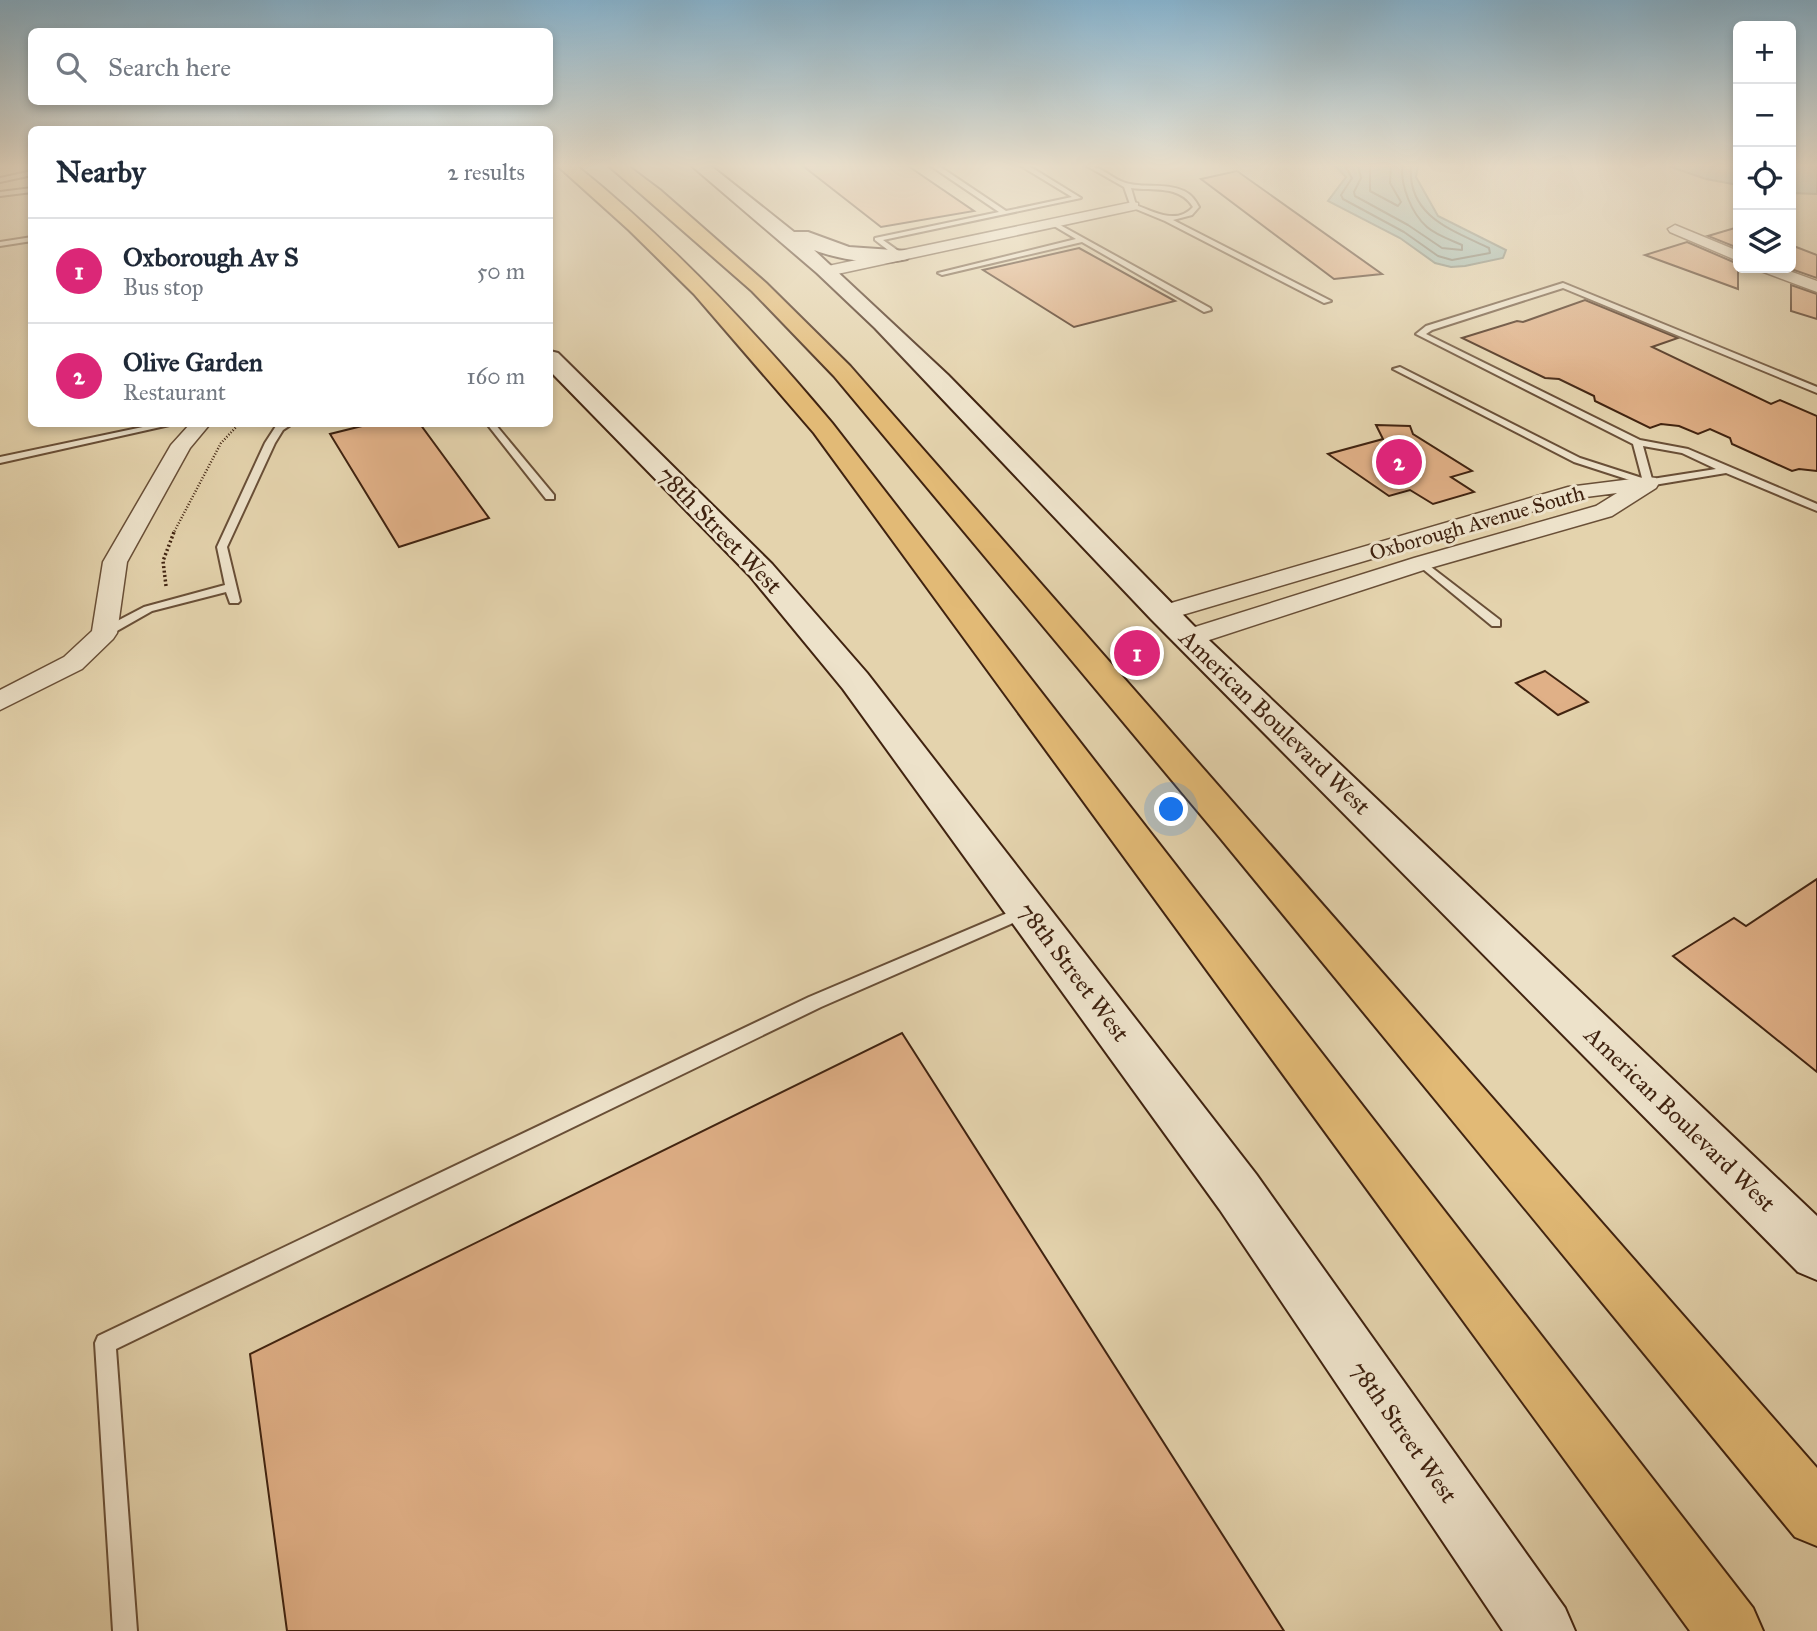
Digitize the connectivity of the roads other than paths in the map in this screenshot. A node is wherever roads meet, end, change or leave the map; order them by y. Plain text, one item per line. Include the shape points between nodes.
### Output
1 (654, 242) edge
2 (708, 242) edge
3 (794, 242) edge
4 (812, 242) edge
5 (881, 242) edge
6 (959, 242) edge
7 (1073, 242) edge
8 (1086, 242) edge
9 (1211, 242) edge
10 (1706, 242) edge
11 (1733, 254) edge
12 (900, 255) junction
13 (828, 271) junction
14 (942, 273) dead end
15 (1780, 273) edge
16 (1817, 287) edge
17 (1327, 301) dead end
18 (1207, 310) dead end
19 (553, 361) edge
20 (1397, 369) dead end
21 (1817, 390) edge
22 (154, 427) edge
23 (197, 427) edge
24 (281, 427) edge
25 (493, 427) edge
26 (1637, 442) junction
27 (0, 460) edge
28 (1727, 470) junction
29 (1648, 483) junction
30 (550, 497) dead end
31 (1817, 509) edge
32 (1422, 563) junction
33 (231, 586) junction
34 (234, 601) dead end
35 (1163, 613) junction
36 (1496, 623) dead end
37 (104, 633) junction
38 (1188, 638) junction
39 (0, 701) edge
40 (1028, 910) junction
41 (1817, 1253) edge
42 (1817, 1515) edge
43 (125, 1631) edge
44 (1542, 1631) edge
45 (1730, 1631) edge

1 - 45 highway via 739,328 823,428
2 - 42 highway via 842,371
3 - 13 street, American Boulevard West
4 - 12 street via 852,255
5 - 12 lane
6 - 12 street
7 - 14 lane
8 - 18 lane
9 - 17 lane
10 - 11 street
12 - 13 street
13 - 35 street, American Boulevard West via 944,383
15 - 16 street
19 - 40 street, 78th Street West via 811,626
20 - 29 lane via 1577,460
21 - 26 lane via 1563,285 1420,334
22 - 27 lane
23 - 37 street via 181,445 115,562
24 - 33 lane via 222,547
25 - 30 lane
26 - 28 lane via 1685,451
26 - 29 lane
28 - 29 lane
28 - 31 lane
29 - 32 street, Oxborough Avenue South via 1604,511
29 - 35 street, Oxborough Avenue South via 1576,492
32 - 36 lane
32 - 38 street, Oxborough Avenue South
33 - 34 lane
33 - 37 lane via 148,609
35 - 38 street, American Boulevard West
37 - 39 street via 73,663
38 - 41 street, American Boulevard West
40 - 43 lane via 816,1002 105,1343
40 - 44 street, 78th Street West via 1238,1192

